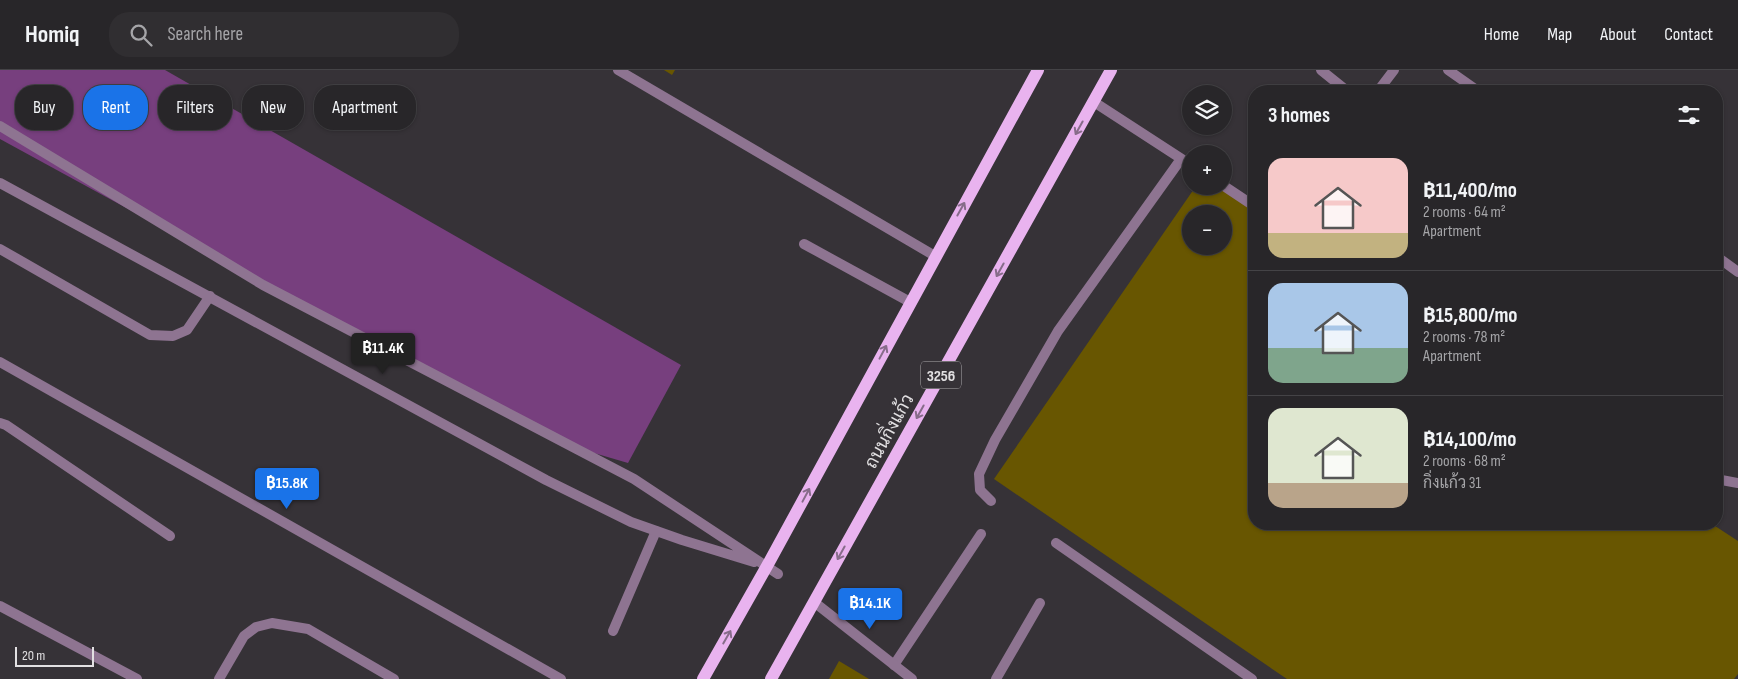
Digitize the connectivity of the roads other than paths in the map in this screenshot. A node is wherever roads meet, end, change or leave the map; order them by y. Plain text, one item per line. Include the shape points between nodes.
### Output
1 (618, 70) edge
2 (1038, 70) edge
3 (1111, 70) edge
4 (1321, 70) edge
5 (1394, 70) edge
6 (1448, 70) edge
7 (1340, 85) edge
8 (1383, 85) edge
9 (1469, 85) edge
10 (1094, 102) junction
11 (0, 126) edge
12 (1181, 159) joint
13 (0, 183) edge
14 (1232, 191) edge
15 (1248, 202) edge
16 (804, 244) dead end
17 (0, 249) edge
18 (935, 256) junction
19 (1723, 261) edge
20 (1738, 272) edge
21 (210, 296) junction
22 (910, 302) junction
23 (0, 362) edge
24 (0, 423) edge
25 (1723, 481) edge
26 (1738, 483) edge
27 (991, 501) dead end
28 (656, 531) junction
29 (982, 534) dead end
30 (170, 536) dead end
31 (1056, 543) dead end
32 (767, 566) junction
33 (778, 574) dead end
34 (814, 602) junction
35 (1040, 603) dead end
36 (0, 606) edge
37 (613, 631) dead end
38 (894, 665) junction
39 (137, 679) edge
40 (219, 679) edge
41 (394, 679) edge
42 (561, 679) edge
43 (703, 679) edge
44 (771, 679) edge
45 (912, 679) edge
46 (996, 679) edge
47 (1252, 679) edge

1 - 18 street
18 -> 2 main road
3 - 10 main road, ถนนกิ่งแก้ว / 3256
4 - 7 street
5 - 8 street
6 - 9 street
10 - 12 street
10 -> 34 main road, ถนนกิ่งแก้ว / 3256
11 - 32 street via 263,285 634,479
12 - 27 street via 1058,331 995,440 979,474 980,490
13 - 21 street
14 - 15 street
16 - 22 street
17 - 21 street via 150,335 172,336 187,330
18 - 22 main road
19 - 20 street
21 - 28 street via 546,480
32 -> 22 main road
23 - 42 street
24 - 30 street
25 - 26 street
28 - 32 street
28 - 37 street
29 - 38 street
31 - 47 street
32 - 33 street
43 -> 32 main road
34 - 38 street
34 - 44 main road, ถนนกิ่งแก้ว / 3256
35 - 46 street
36 - 39 street
38 - 45 street
40 - 41 street via 244,636 256,627 272,622 308,629

